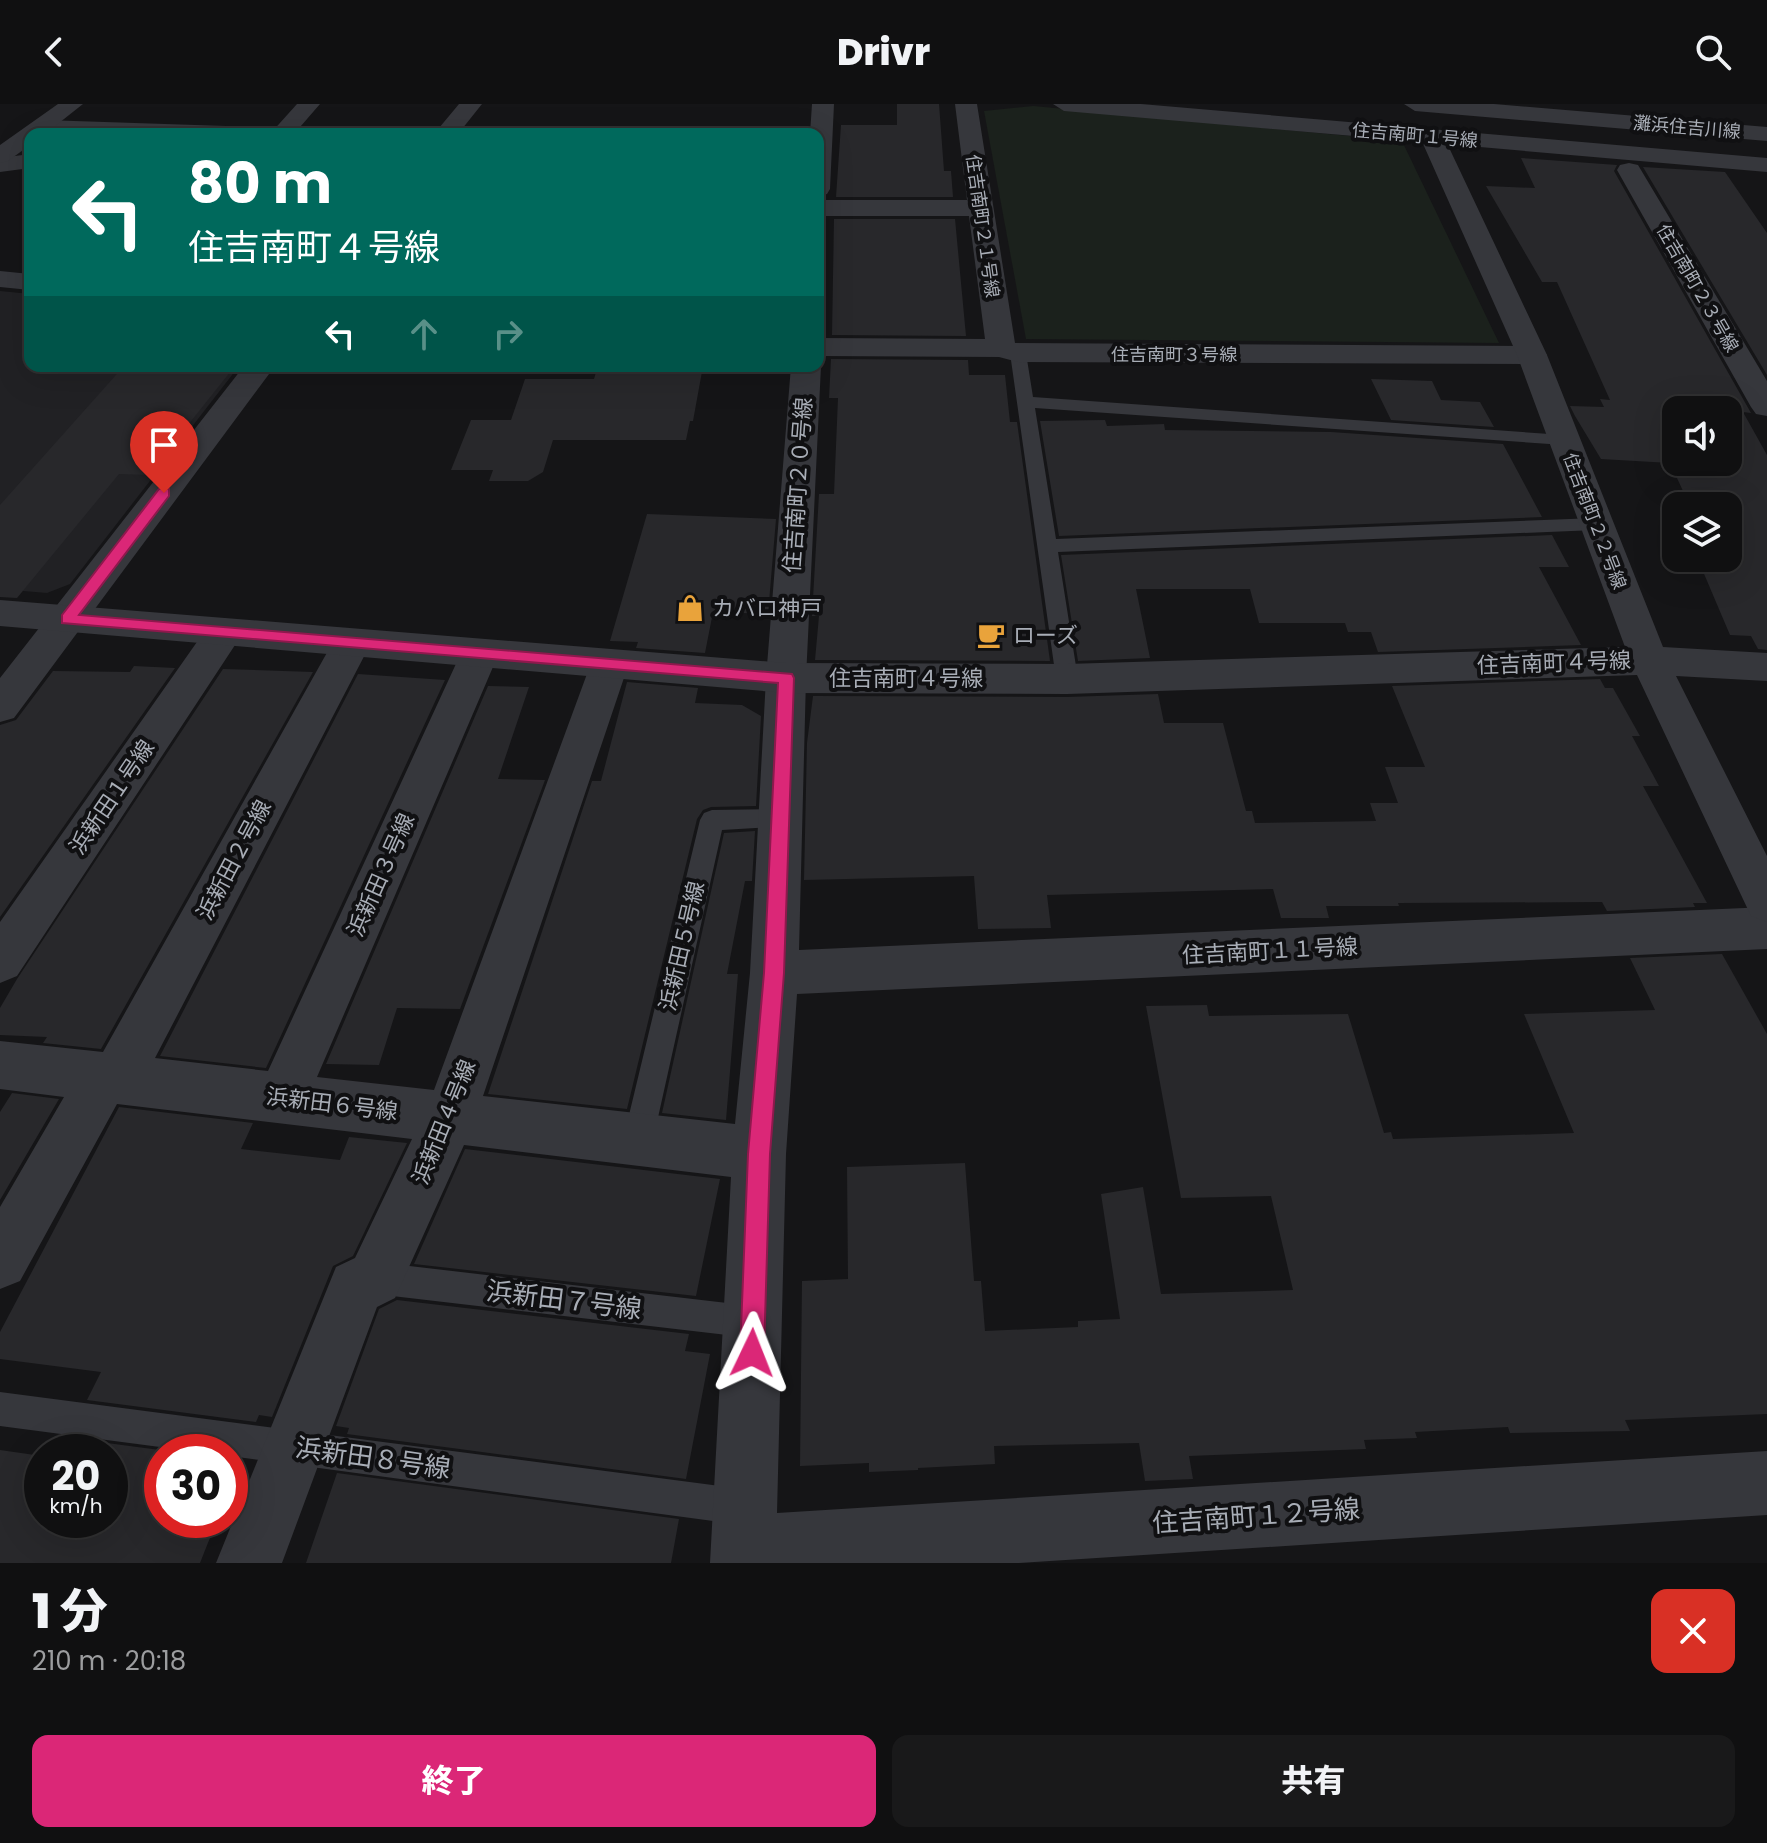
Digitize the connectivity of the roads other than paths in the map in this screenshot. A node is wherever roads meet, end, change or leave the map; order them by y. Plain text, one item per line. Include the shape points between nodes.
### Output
1 (72, 104) edge
2 (309, 104) edge
3 (471, 104) edge
4 (823, 104) edge
5 (966, 104) edge
6 (1064, 104) edge
7 (1415, 104) edge
8 (44, 124) junction
9 (38, 128) edge
10 (151, 128) edge
11 (288, 128) edge
12 (451, 128) edge
13 (822, 128) edge
14 (1767, 134) edge
15 (1432, 137) junction
16 (24, 139) edge
17 (0, 156) edge
18 (24, 162) edge
19 (0, 165) edge
20 (1629, 170) dead end
21 (1761, 177) edge
22 (824, 208) edge
23 (980, 208) junction
24 (0, 279) edge
25 (24, 281) edge
26 (824, 347) edge
27 (1010, 350) junction
28 (1532, 355) junction
29 (255, 372) edge
30 (806, 372) edge
31 (1026, 402) junction
32 (1767, 407) edge
33 (1564, 440) junction
34 (1596, 524) junction
35 (1047, 546) junction
36 (0, 613) edge
37 (67, 619) junction
38 (224, 632) junction
39 (352, 643) junction
40 (480, 653) junction
41 (1649, 660) junction
42 (610, 663) junction
43 (1767, 667) edge
44 (786, 678) junction
45 (1067, 679) junction
46 (0, 707) edge
47 (780, 819) junction
48 (1767, 902) edge
49 (1767, 928) edge
50 (0, 961) edge
51 (774, 973) junction
52 (0, 1065) edge
53 (111, 1077) junction
54 (282, 1098) junction
55 (450, 1117) junction
56 (638, 1140) junction
57 (759, 1154) junction
58 (0, 1261) edge
59 (375, 1278) junction
60 (753, 1322) junction
61 (0, 1409) edge
62 (293, 1447) junction
63 (1767, 1483) edge
64 (744, 1540) edge
65 (249, 1563) edge

1 - 8 street
2 - 11 street
3 - 12 street
4 - 13 street
5 - 23 street, 住吉南町２１号線
6 - 15 street, 住吉南町１号線
7 - 14 street, 灘浜住吉川線
8 - 9 street
8 - 10 lane
15 - 21 street, 住吉南町１号線
15 - 28 street, 住吉南町２２号線
16 - 17 street
18 - 19 street
20 - 32 street, 住吉南町２３号線
22 - 23 street
23 - 27 street, 住吉南町２１号線
24 - 25 street
26 - 27 street, 住吉南町３号線
27 - 28 street, 住吉南町３号線
27 - 31 lane
28 - 33 street, 住吉南町２２号線
29 - 37 street
30 - 44 street, 住吉南町２０号線
31 - 33 lane
31 - 35 lane
33 - 34 street, 住吉南町２２号線
34 - 35 lane
34 - 41 street, 住吉南町２２号線
35 - 45 lane
36 - 37 street, 住吉南町４号線
37 - 38 street, 住吉南町４号線
37 - 46 street
38 - 39 street, 住吉南町４号線
38 - 50 street, 浜新田１号線
39 - 40 street, 住吉南町４号線
39 - 53 street, 浜新田２号線
40 - 42 street, 住吉南町４号線
40 - 54 street, 浜新田３号線
41 - 43 street, 住吉南町４号線
41 - 45 street, 住吉南町４号線
41 - 48 street, 住吉南町２２号線
42 - 44 street, 住吉南町４号線
42 - 55 street, 浜新田４号線
44 - 45 street, 住吉南町４号線
44 - 47 street, 住吉南町２０号線
47 - 51 street, 住吉南町２０号線
47 - 56 lane, 浜新田５号線 via 712,820
49 - 51 street, 住吉南町１１号線
51 - 57 street, 住吉南町２０号線
52 - 53 street, 浜新田６号線
53 - 54 street, 浜新田６号線
53 - 58 street, 浜新田２号線
54 - 55 street, 浜新田６号線
55 - 56 street, 浜新田６号線
55 - 59 street, 浜新田４号線
56 - 57 street, 浜新田６号線
57 - 60 street, 住吉南町２０号線
59 - 60 lane, 浜新田７号線
59 - 62 street, 浜新田４号線 via 356,1287
60 - 64 street, 住吉南町２０号線
61 - 62 lane, 浜新田８号線
62 - 64 lane, 浜新田８号線
62 - 65 street, 浜新田４号線
63 - 64 street, 住吉南町１２号線

